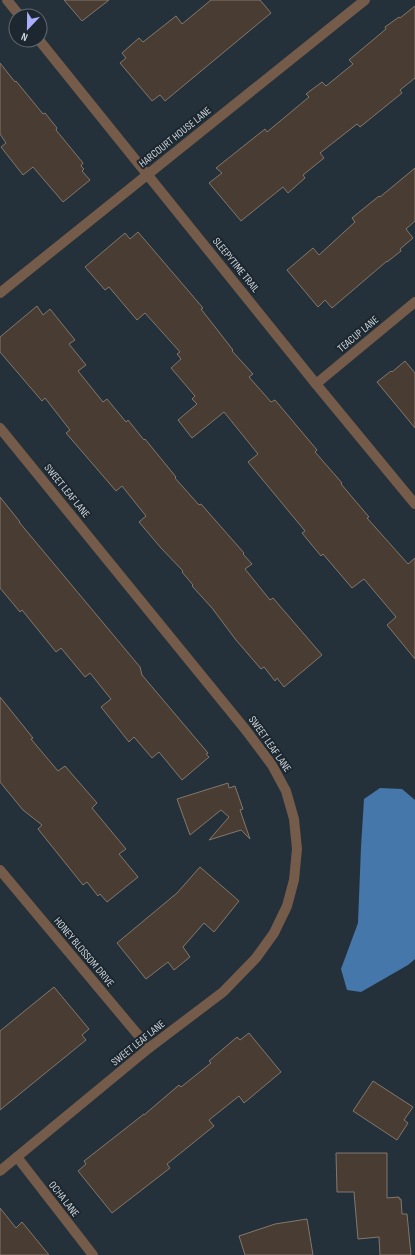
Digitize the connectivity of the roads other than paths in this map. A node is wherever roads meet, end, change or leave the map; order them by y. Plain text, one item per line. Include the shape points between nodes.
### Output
1 (7, 0) edge
2 (365, 0) edge
3 (14, 8) edge
4 (45, 48) edge
5 (147, 175) junction
6 (0, 293) edge
7 (415, 302) edge
8 (316, 384) junction
9 (0, 428) edge
10 (415, 504) edge
11 (0, 870) edge
12 (149, 1048) junction
13 (17, 1157) junction
14 (0, 1171) edge
15 (93, 1255) edge

1 - 3 street
2 - 5 street, HARCOURT HOUSE LANE
4 - 5 street, SLEEPYTIME TRAIL
5 - 6 street, HARCOURT HOUSE LANE
5 - 8 street, SLEEPYTIME TRAIL
7 - 8 street, TEACUP LANE
8 - 10 street, SLEEPYTIME TRAIL
9 - 12 street, SWEET LEAF LANE via 254,741 272,765 286,791 294,819 297,849 294,880 287,906 274,933 256,958 223,992
11 - 12 street, HONEY BLOSSOM DRIVE
12 - 13 street, SWEET LEAF LANE
13 - 14 street, SWEET LEAF LANE
13 - 15 street, OCHA LANE

